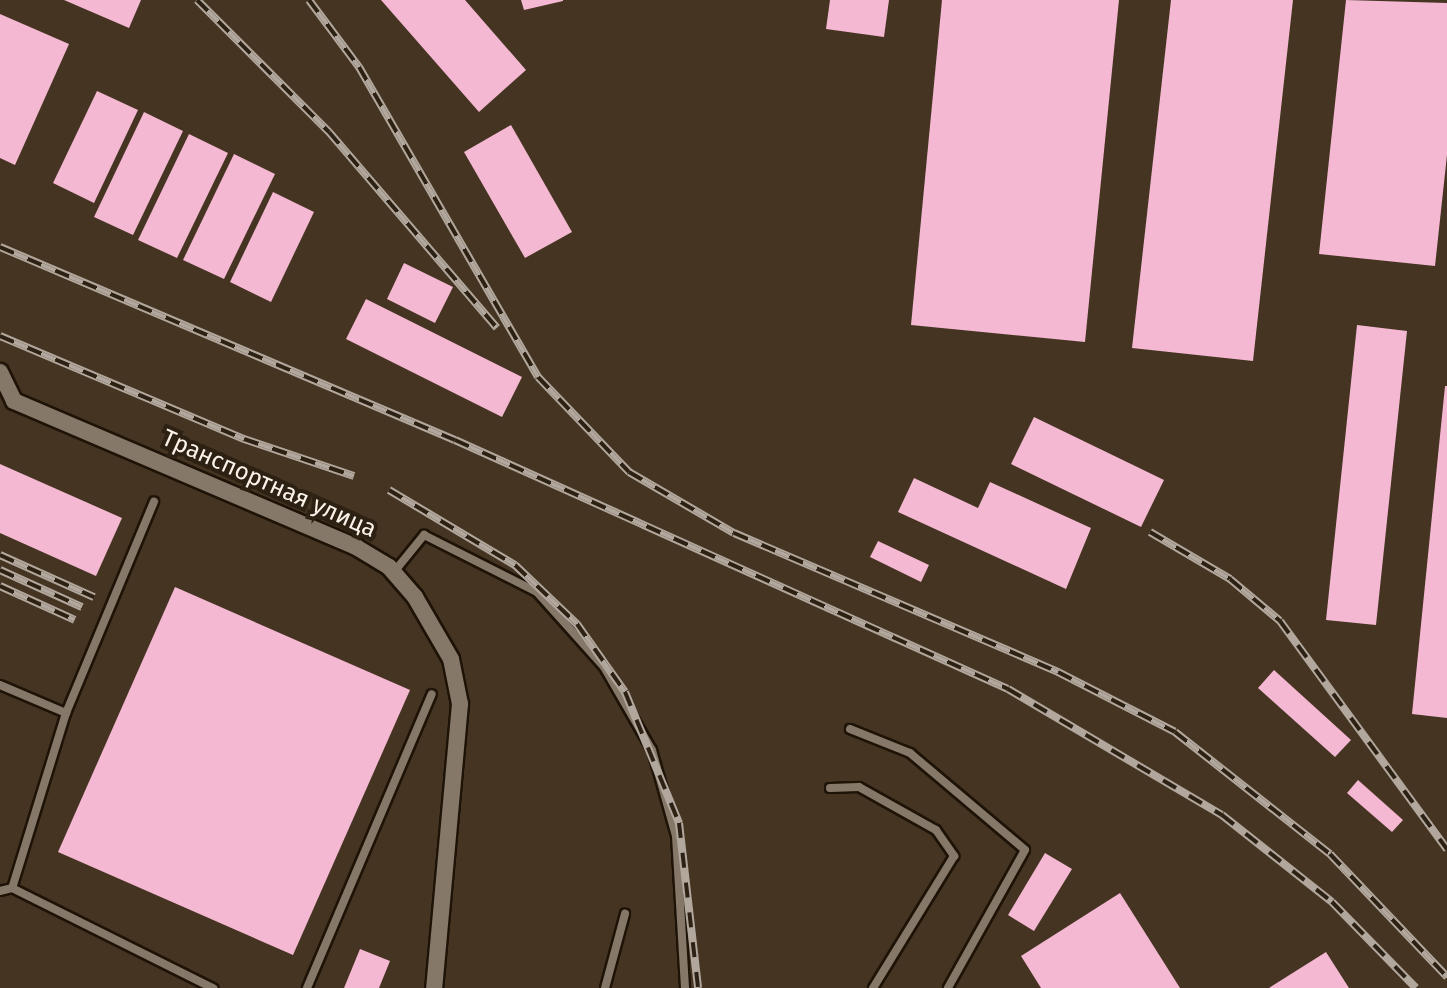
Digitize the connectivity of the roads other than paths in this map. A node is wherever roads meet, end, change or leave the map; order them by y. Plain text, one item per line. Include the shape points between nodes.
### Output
1 (0, 372) edge
2 (154, 502) dead end
3 (394, 572) junction
4 (0, 685) edge
5 (432, 694) dead end
6 (66, 713) junction
7 (850, 729) dead end
8 (830, 788) dead end
9 (12, 888) junction
10 (0, 891) edge
11 (625, 914) dead end
12 (213, 988) edge
13 (307, 988) edge
14 (434, 988) edge
15 (605, 988) edge
16 (685, 988) edge
17 (873, 988) edge
18 (948, 988) edge

1 - 3 street, Транспортная улица via 14,401 356,547
2 - 6 lane
3 - 14 street, Транспортная улица via 443,641 460,704
3 - 16 lane via 424,535 537,592 604,667 652,750 676,836
4 - 6 lane
5 - 13 lane
6 - 9 lane
7 - 18 lane via 910,753 1025,850
8 - 17 lane via 859,787 936,830 954,856
9 - 10 lane
9 - 12 lane
11 - 15 lane

